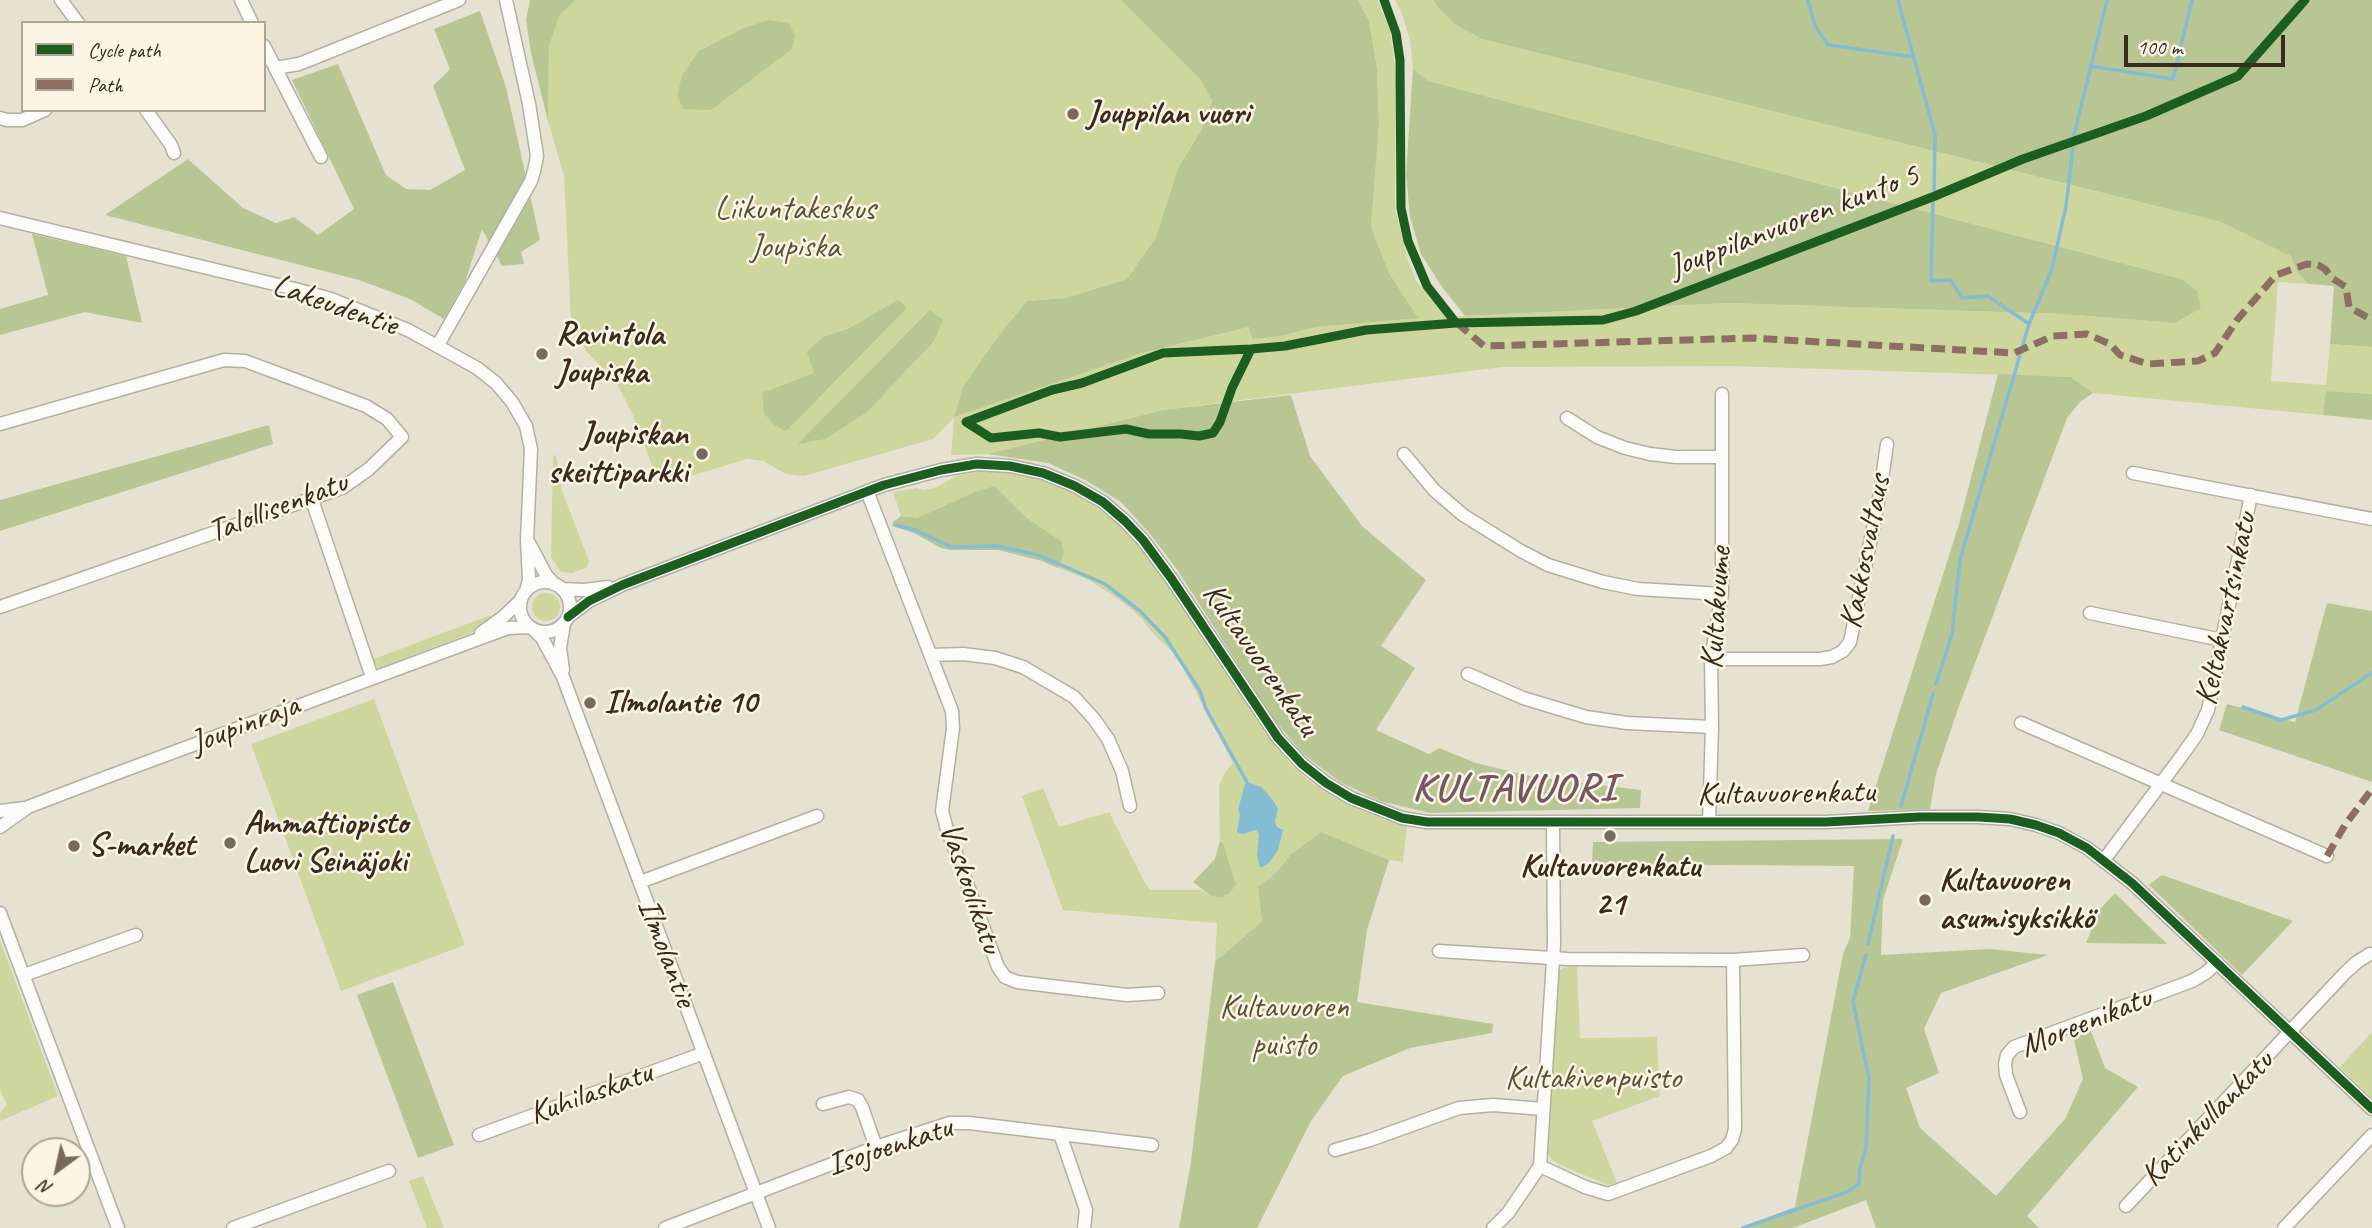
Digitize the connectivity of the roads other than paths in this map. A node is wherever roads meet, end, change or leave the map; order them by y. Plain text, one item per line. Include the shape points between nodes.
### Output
1 (61, 0) edge
2 (241, 0) edge
3 (459, 0) edge
4 (506, 0) edge
5 (77, 21) edge
6 (251, 21) edge
7 (266, 50) edge
8 (275, 68) junction
9 (40, 112) edge
10 (147, 112) edge
11 (0, 118) edge
12 (174, 153) dead end
13 (321, 157) dead end
14 (0, 218) edge
15 (438, 345) junction
16 (1723, 394) dead end
17 (1567, 418) dead end
18 (0, 424) edge
19 (1887, 444) dead end
20 (1404, 454) dead end
21 (1723, 457) junction
22 (2133, 473) dead end
23 (867, 491) junction
24 (2251, 495) junction
25 (313, 500) junction
26 (2372, 519) edge
27 (527, 540) junction
28 (622, 585) junction
29 (558, 587) junction
30 (1722, 594) junction
31 (524, 595) junction
32 (0, 607) edge
33 (2090, 613) dead end
34 (566, 621) junction
35 (532, 629) junction
36 (2222, 640) junction
37 (463, 645) junction
38 (930, 655) junction
39 (1711, 659) junction
40 (1468, 674) dead end
41 (372, 677) junction
42 (563, 677) junction
43 (2021, 723) dead end
44 (1712, 727) junction
45 (2162, 783) junction
46 (1130, 806) dead end
47 (28, 807) junction
48 (0, 811) edge
49 (817, 816) dead end
50 (1709, 822) junction
51 (1553, 823) junction
52 (0, 827) edge
53 (2328, 856) dead end
54 (2104, 860) junction
55 (640, 882) junction
56 (0, 913) edge
57 (136, 935) dead end
58 (1439, 951) dead end
59 (2370, 954) edge
60 (1802, 955) dead end
61 (1553, 959) junction
62 (1733, 960) junction
63 (2217, 962) junction
64 (24, 975) junction
65 (1158, 993) dead end
66 (2290, 1032) junction
67 (704, 1053) junction
68 (824, 1104) dead end
69 (2372, 1109) edge
70 (1543, 1110) junction
71 (2020, 1112) dead end
72 (1060, 1134) junction
73 (479, 1135) dead end
74 (2372, 1135) edge
75 (1152, 1145) dead end
76 (876, 1147) junction
77 (1335, 1150) dead end
78 (1540, 1166) junction
79 (389, 1171) dead end
80 (756, 1194) junction
81 (2126, 1206) dead end
82 (686, 1224) edge
83 (118, 1228) edge
84 (233, 1228) edge
85 (665, 1228) edge
86 (769, 1228) edge
87 (1084, 1228) edge
88 (1493, 1228) edge
89 (2284, 1228) edge

1 - 5 street
2 - 6 street
3 - 8 street via 299,64
4 - 15 street via 537,156 531,181
7 - 8 street
8 - 13 street
9 - 11 street via 22,120
10 - 12 street
14 - 15 street, Lakeudentie via 295,289 369,313
15 - 27 street, Lakeudentie via 496,383 526,426 531,449
16 - 21 street, Kultakuume
17 - 21 street via 1625,448 1650,454
18 - 25 street, Talollisenkatu via 190,368 223,360 245,361 366,406 387,419 402,438 342,488
19 - 39 street, Kakkosvaltaus via 1850,642 1843,651 1820,659
20 - 30 street via 1463,515 1548,565 1638,589
21 - 30 street, Kultakuume
22 - 24 street
23 - 28 street, Kultavuorenkatu
23 - 38 street, Vaskoolikatu
23 - 51 street, Kultavuorenkatu via 977,464 1043,473 1075,486 1103,502 1143,540 1278,738 1326,783 1374,809 1402,818
24 - 26 street
24 - 36 street, Keltakvartsinkatu
25 - 32 street, Talollisenkatu
25 - 41 street
27 - 29 street
27 - 31 street, Lakeudentie via 529,580
28 - 29 street, Kultavuorenkatu via 585,590
28 - 34 street, Kultavuorenkatu via 589,601
29 - 31 street via 539,583
29 - 34 street via 570,602
30 - 39 street, Kultakuume
31 - 35 street via 521,615
31 - 37 street, Joupinraja via 503,617
33 - 36 street
34 - 35 street via 550,632
34 - 42 street, Ilmolantie via 560,648
35 - 37 street, Joupinraja via 508,628
35 - 42 street, Ilmolantie via 542,638
36 - 45 street, Keltakvartsinkatu via 2208,710
37 - 41 street, Joupinraja
38 - 46 street via 995,658 1023,667 1074,697 1108,739
38 - 65 street, Vaskoolikatu via 953,720 942,811 998,967 1005,977 1017,982 1127,995
39 - 44 street, Kultakuume
40 - 44 street via 1545,706 1586,717
41 - 47 street, Joupinraja
42 - 55 street, Ilmolantie
43 - 45 street
44 - 50 street, Kultakuume
45 - 53 street
45 - 54 street, Keltakvartsinkatu
47 - 48 street, Joupinraja
47 - 52 street, Joupinraja
49 - 55 street
50 - 51 street, Kultavuorenkatu
50 - 54 street, Kultavuorenkatu via 2010,819 2059,833
51 - 61 street
54 - 63 street, Kultavuorenkatu
55 - 67 street, Ilmolantie
56 - 64 street
57 - 64 street
58 - 61 street
59 - 66 street, Katinkullankatu via 2345,973
60 - 62 street
61 - 62 street
61 - 70 street
62 - 78 street via 1735,1129 1726,1148 1608,1194
63 - 66 street, Kultavuorenkatu
63 - 71 street, Moreenikatu via 2192,981 2014,1047 2004,1064
64 - 83 street
66 - 69 street, Kultavuorenkatu
66 - 81 street, Katinkullankatu
67 - 73 street, Kuhilaskatu
67 - 80 street, Ilmolantie
68 - 76 street via 849,1097 858,1100
70 - 77 street via 1493,1105 1459,1108
70 - 78 street
72 - 75 street, Isojoenkatu
72 - 76 street, Isojoenkatu via 950,1123
72 - 87 street via 1086,1210
74 - 89 street
76 - 80 street, Isojoenkatu
78 - 88 street
79 - 84 street
80 - 82 street, Isojoenkatu
80 - 86 street, Ilmolantie
82 - 85 street, Isojoenkatu

